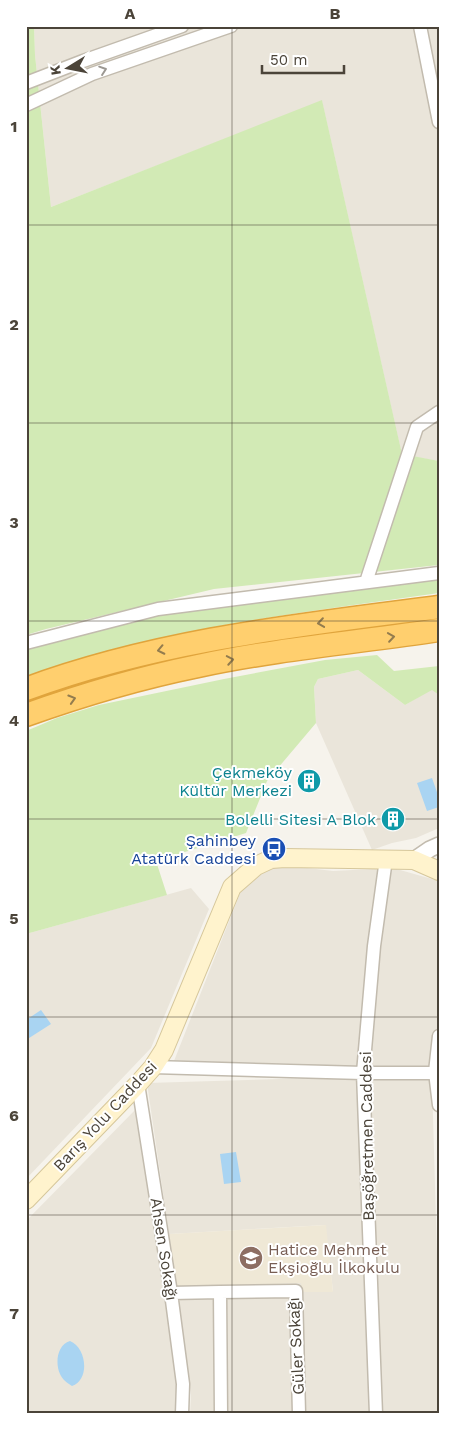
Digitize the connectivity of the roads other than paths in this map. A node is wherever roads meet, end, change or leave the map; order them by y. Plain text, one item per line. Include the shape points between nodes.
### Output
1 (182, 26) edge
2 (231, 26) edge
3 (420, 26) edge
4 (26, 83) edge
5 (26, 105) edge
6 (439, 119) edge
7 (439, 412) edge
8 (439, 574) edge
9 (366, 582) junction
10 (439, 607) edge
11 (439, 630) edge
12 (26, 643) edge
13 (26, 690) edge
14 (26, 716) edge
15 (439, 845) edge
16 (386, 859) junction
17 (414, 860) junction
18 (439, 871) edge
19 (439, 1036) edge
20 (153, 1066) junction
21 (363, 1072) junction
22 (437, 1072) edge
23 (138, 1084) junction
24 (439, 1105) edge
25 (26, 1200) edge
26 (220, 1292) junction
27 (171, 1293) junction
28 (182, 1414) edge
29 (221, 1414) edge
30 (299, 1414) edge
31 (376, 1414) edge

1 - 4 street
5 -> 2 street via 92,74
3 - 6 street
7 - 9 street via 417,427
8 - 9 street
9 - 12 street via 158,609
10 -> 13 highway via 282,628 186,645 132,656
14 -> 11 highway via 67,700 199,665
15 - 17 street
16 - 17 main road
16 - 20 main road, Barış Yolu Caddesi via 271,859 256,866 232,887 164,1050
16 - 21 street, Başöğretmen Caddesi via 374,946
17 - 18 main road
19 - 22 street
20 - 21 street
20 - 23 main road, Barış Yolu Caddesi
21 - 22 street
21 - 31 street, Başöğretmen Caddesi
22 - 24 street
23 - 25 main road, Barış Yolu Caddesi
23 - 27 street, Ahsen Sokağı
26 - 27 street
26 - 29 street
26 - 30 street, Güler Sokağı via 296,1291
27 - 28 street, Ahsen Sokağı via 183,1384

